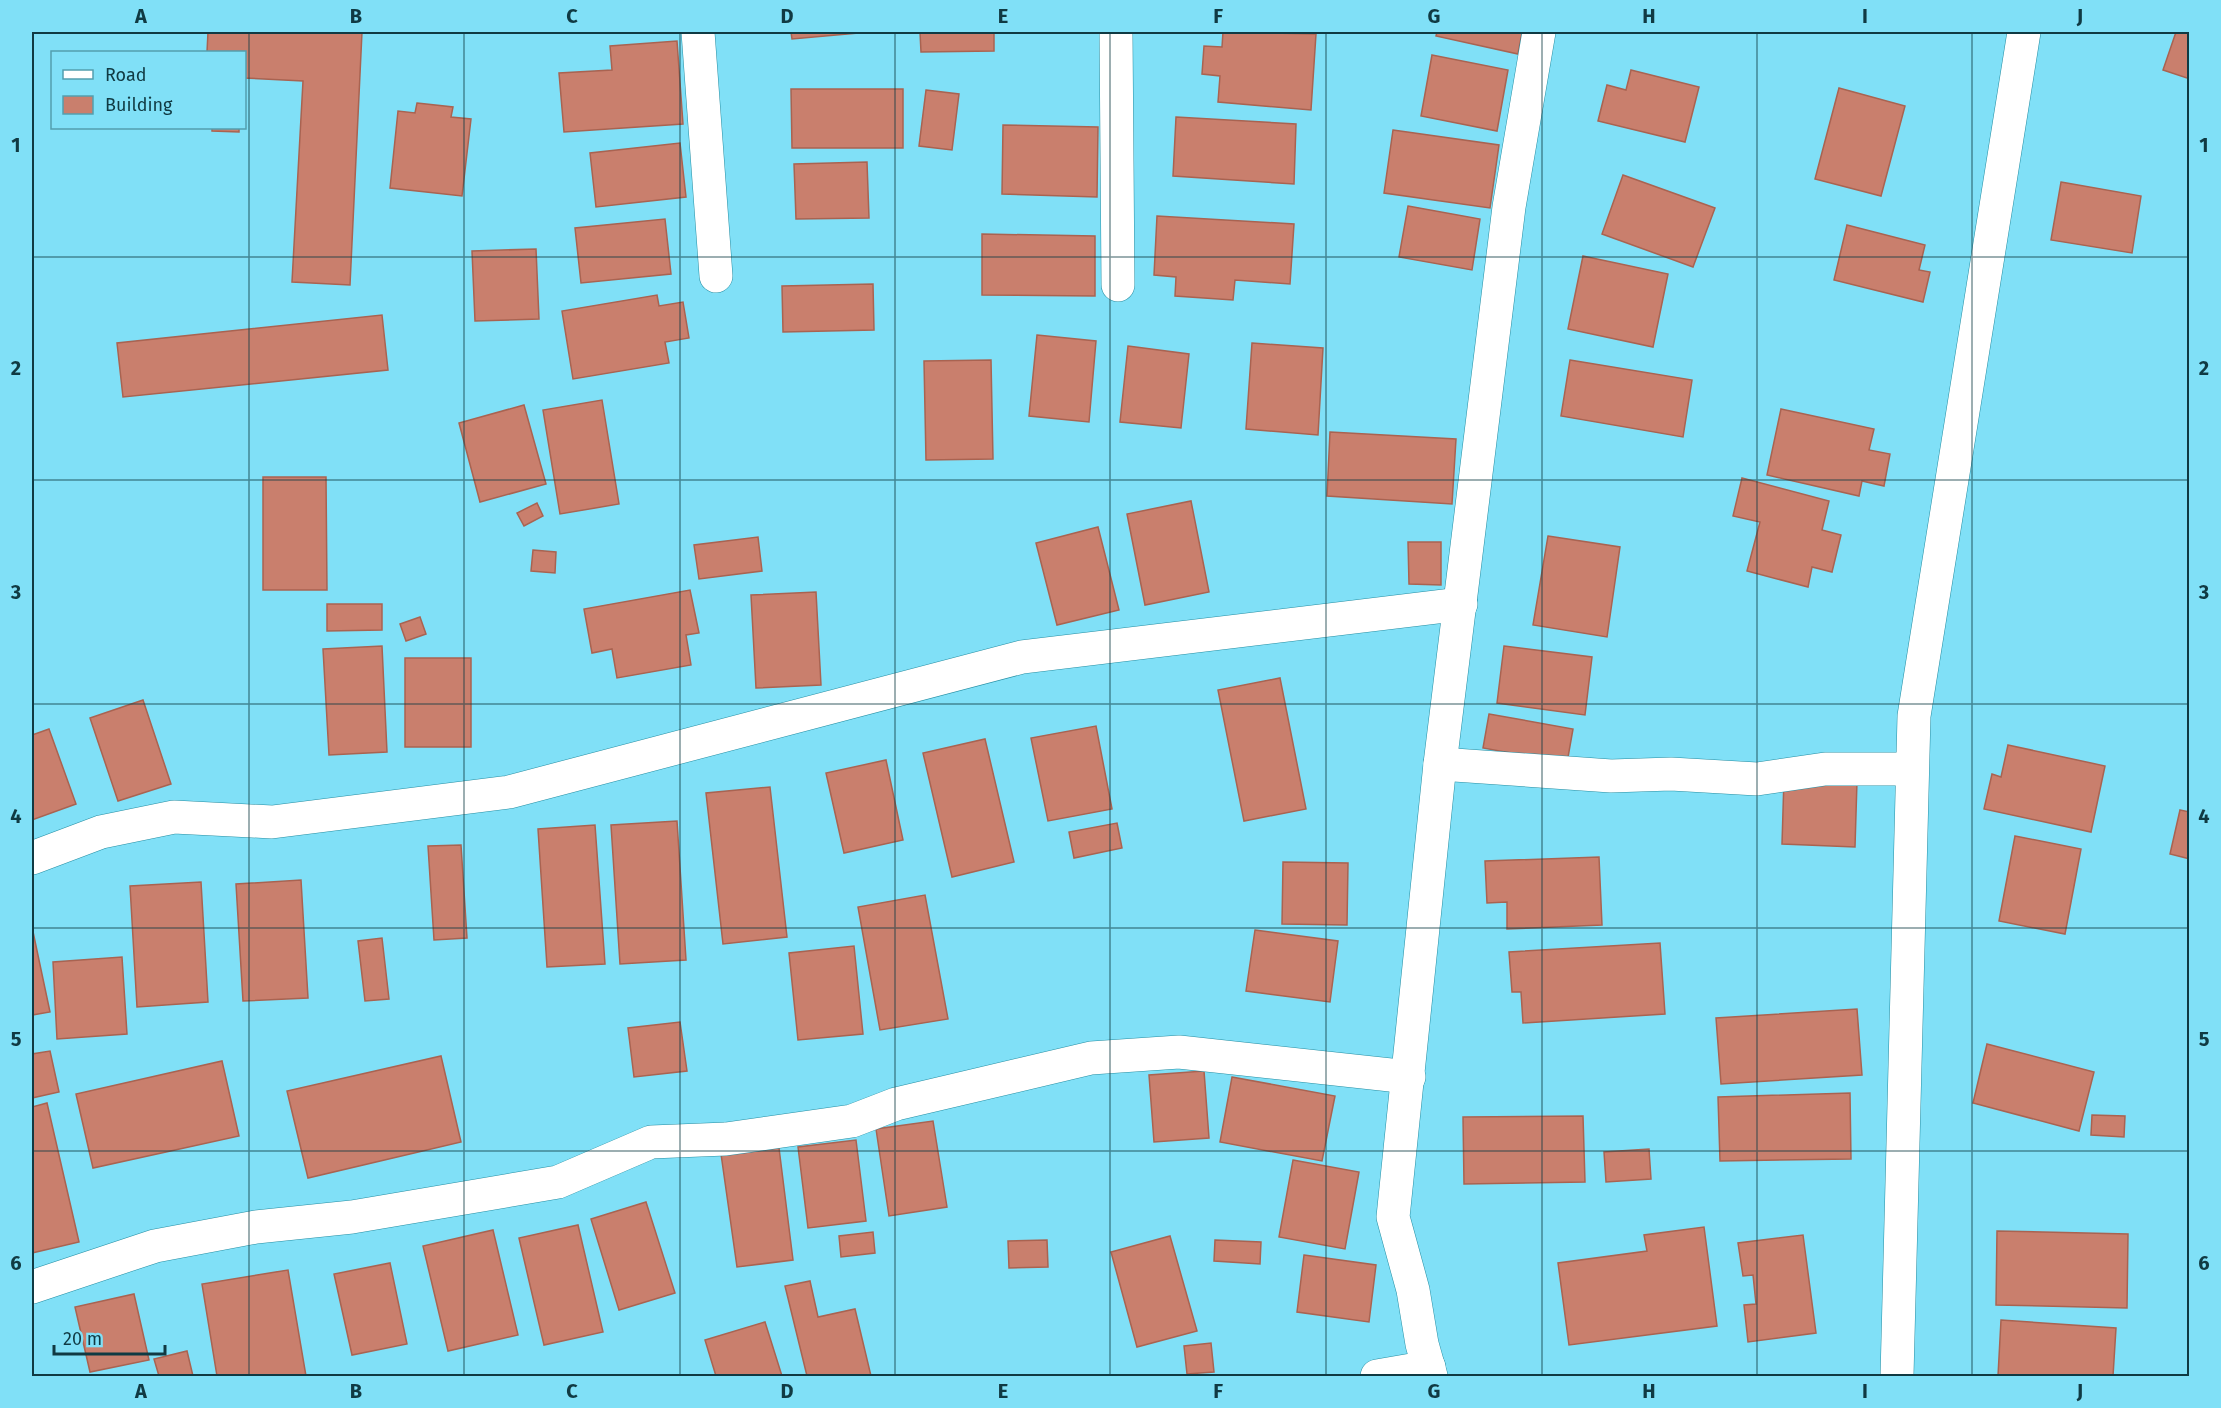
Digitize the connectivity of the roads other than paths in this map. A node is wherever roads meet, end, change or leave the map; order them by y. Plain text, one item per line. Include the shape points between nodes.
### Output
1 (698, 32) edge
2 (1116, 32) edge
3 (1539, 32) edge
4 (2024, 32) edge
5 (716, 276) dead end
6 (1118, 285) dead end
7 (1461, 604) junction
8 (1440, 764) junction
9 (1912, 769) junction
10 (32, 858) edge
11 (1409, 1077) junction
12 (32, 1287) edge
13 (1430, 1372) edge
14 (1377, 1377) edge
15 (1897, 1377) edge

1 - 5 street
2 - 6 street
3 - 7 street via 1509,207
4 - 9 street via 1914,716
7 - 8 street
7 - 10 street via 1022,657 509,792 273,822 174,817 101,832
8 - 9 street via 1611,776 1671,774 1757,779 1826,769
8 - 11 street
9 - 15 street
11 - 12 street via 1179,1052 1091,1058 896,1104 852,1121 726,1139 651,1142 558,1182 155,1246
11 - 13 street via 1393,1217
13 - 14 street

